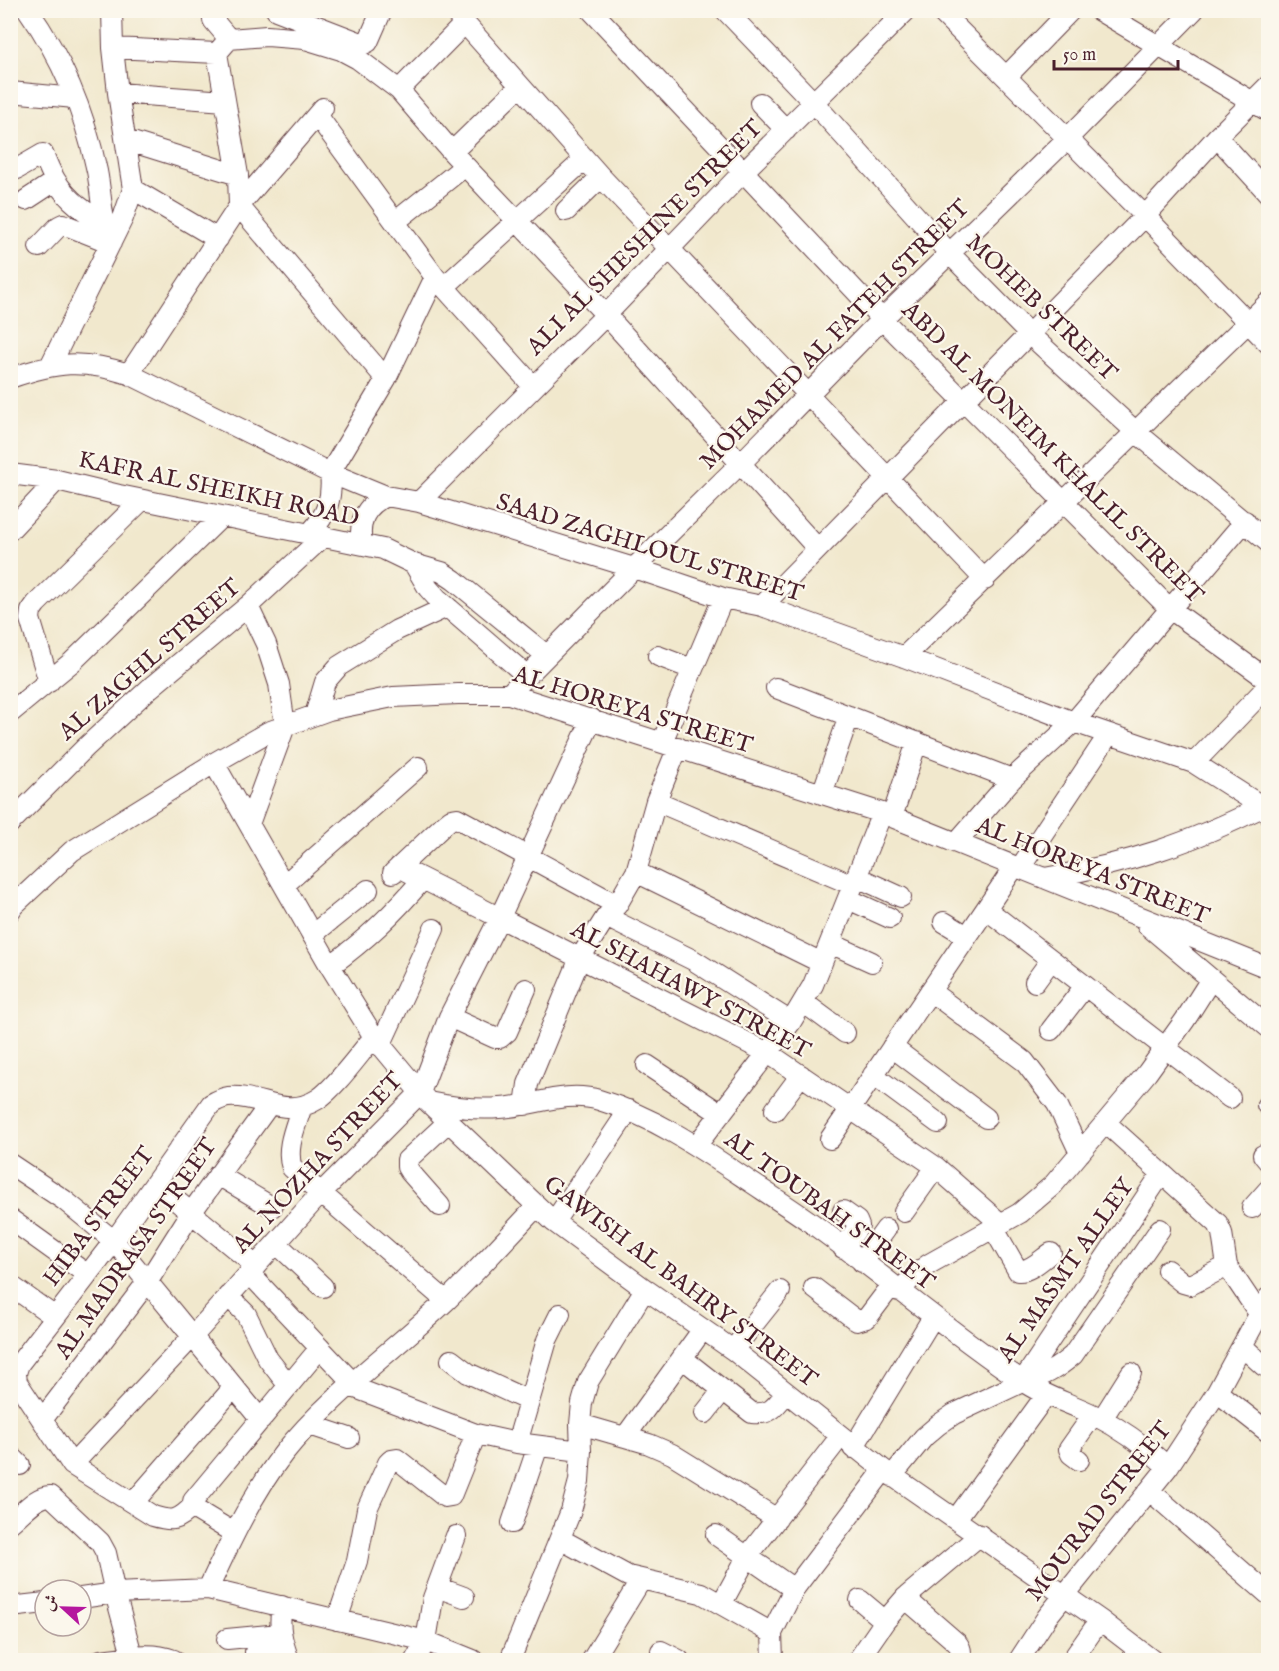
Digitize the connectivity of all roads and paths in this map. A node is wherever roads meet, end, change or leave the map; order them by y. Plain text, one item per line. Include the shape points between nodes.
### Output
1 (28, 10) edge
2 (112, 10) edge
3 (213, 10) edge
4 (382, 10) edge
5 (591, 10) edge
6 (725, 10) edge
7 (907, 10) edge
8 (939, 10) edge
9 (1071, 10) edge
10 (1098, 10) edge
11 (1194, 10) edge
12 (281, 11) edge
13 (461, 15) edge
14 (317, 17) edge
15 (1159, 45) junction
16 (223, 46) junction
17 (113, 48) junction
18 (1006, 78) junction
19 (520, 86) junction
20 (1269, 86) edge
21 (399, 90) junction
22 (10, 92) edge
23 (118, 93) junction
24 (75, 98) junction
25 (225, 101) junction
26 (760, 103) dead end
27 (814, 103) junction
28 (1261, 107) edge
29 (786, 130) junction
30 (1217, 137) junction
31 (1067, 139) junction
32 (126, 140) junction
33 (458, 159) junction
34 (585, 159) junction
35 (16, 169) dead end
36 (744, 171) junction
37 (238, 175) junction
38 (601, 177) junction
39 (55, 181) junction
40 (133, 189) junction
41 (1269, 193) edge
42 (17, 203) edge
43 (239, 206) junction
44 (566, 211) dead end
45 (1145, 216) junction
46 (103, 222) junction
47 (395, 222) junction
48 (517, 222) junction
49 (218, 239) junction
50 (111, 243) junction
51 (39, 247) dead end
52 (670, 248) junction
53 (950, 254) junction
54 (440, 282) junction
55 (1269, 303) edge
56 (606, 315) junction
57 (882, 319) junction
58 (1249, 323) junction
59 (1028, 333) junction
60 (1269, 343) edge
61 (50, 366) junction
62 (129, 374) junction
63 (10, 378) edge
64 (386, 380) junction
65 (533, 386) junction
66 (808, 394) junction
67 (962, 400) junction
68 (1136, 432) junction
69 (740, 464) junction
70 (330, 473) junction
71 (10, 474) edge
72 (886, 478) junction
73 (57, 480) junction
74 (386, 496) junction
75 (142, 500) junction
76 (419, 501) junction
77 (1063, 502) junction
78 (222, 516) junction
79 (1245, 521) junction
80 (10, 530) edge
81 (317, 535) junction
82 (1269, 542) edge
83 (362, 544) junction
84 (818, 549) junction
85 (414, 564) junction
86 (634, 568) junction
87 (985, 580) junction
88 (723, 598) junction
89 (248, 606) junction
90 (762, 606) junction
91 (447, 607) junction
92 (1169, 608) junction
93 (546, 655) junction
94 (658, 656) dead end
95 (904, 657) junction
96 (316, 666) dead end
97 (692, 669) junction
98 (526, 675) junction
99 (1269, 680) edge
100 (49, 682) junction
101 (1269, 686) edge
102 (776, 688) dead end
103 (322, 692) junction
104 (509, 694) junction
105 (10, 713) edge
106 (315, 715) junction
107 (849, 716) junction
108 (592, 719) junction
109 (1074, 722) junction
110 (285, 726) junction
111 (1109, 734) junction
112 (918, 742) junction
113 (670, 744) junction
114 (214, 763) junction
115 (1194, 763) junction
116 (418, 767) dead end
117 (1012, 779) junction
118 (822, 794) junction
119 (656, 801) junction
120 (1267, 808) edge
121 (887, 815) junction
122 (10, 823) edge
123 (249, 824) junction
124 (956, 843) junction
125 (528, 857) junction
126 (1018, 867) junction
127 (636, 872) junction
128 (1044, 878) junction
129 (423, 879) junction
130 (284, 885) junction
131 (852, 887) junction
132 (368, 890) dead end
133 (901, 897) dead end
134 (11, 907) edge
135 (986, 909) junction
136 (611, 911) junction
137 (1134, 914) junction
138 (500, 917) junction
139 (890, 918) dead end
140 (944, 922) dead end
141 (434, 930) dead end
142 (312, 935) junction
143 (968, 936) junction
144 (830, 943) junction
145 (580, 958) junction
146 (1051, 960) junction
147 (872, 962) dead end
148 (822, 963) junction
149 (330, 966) junction
150 (1269, 968) edge
151 (1211, 979) junction
152 (1035, 982) dead end
153 (1085, 986) junction
154 (526, 989) dead end
155 (930, 991) junction
156 (803, 1002) junction
157 (450, 1017) junction
158 (791, 1022) junction
159 (1269, 1027) edge
160 (1051, 1030) dead end
161 (845, 1033) dead end
162 (377, 1041) junction
163 (892, 1047) junction
164 (1165, 1048) junction
165 (768, 1053) junction
166 (647, 1065) dead end
167 (801, 1075) junction
168 (873, 1075) junction
169 (424, 1098) junction
170 (1230, 1098) dead end
171 (268, 1105) junction
172 (525, 1105) junction
173 (302, 1106) junction
174 (850, 1108) junction
175 (629, 1110) junction
176 (774, 1110) dead end
177 (721, 1114) junction
178 (986, 1118) dead end
179 (448, 1122) junction
180 (938, 1123) dead end
181 (1107, 1124) junction
182 (830, 1139) dead end
183 (696, 1146) junction
184 (1080, 1153) junction
185 (10, 1164) edge
186 (936, 1167) junction
187 (1162, 1173) junction
188 (218, 1175) junction
189 (156, 1184) junction
190 (1269, 1190) edge
191 (321, 1193) junction
192 (440, 1206) dead end
193 (537, 1206) junction
194 (272, 1207) dead end
195 (1252, 1208) dead end
196 (843, 1210) dead end
197 (904, 1212) dead end
198 (191, 1213) junction
199 (10, 1219) edge
200 (554, 1221) junction
201 (998, 1226) junction
202 (886, 1229) dead end
203 (1160, 1229) dead end
204 (114, 1241) junction
205 (276, 1243) junction
206 (843, 1248) junction
207 (1051, 1253) dead end
208 (862, 1262) junction
209 (1227, 1266) junction
210 (253, 1269) junction
211 (1167, 1270) dead end
212 (88, 1275) junction
213 (148, 1281) junction
214 (10, 1285) edge
215 (323, 1287) dead end
216 (814, 1287) dead end
217 (896, 1288) junction
218 (645, 1289) junction
219 (780, 1291) dead end
220 (228, 1296) junction
221 (446, 1301) junction
222 (1264, 1306) edge
223 (560, 1314) dead end
224 (55, 1317) junction
225 (933, 1317) junction
226 (703, 1329) junction
227 (193, 1335) junction
228 (1243, 1347) junction
229 (320, 1348) junction
230 (733, 1350) junction
231 (18, 1351) edge
232 (682, 1358) junction
233 (451, 1360) dead end
234 (1264, 1366) dead end
235 (1131, 1373) dead end
236 (1022, 1382) junction
237 (352, 1385) junction
238 (289, 1386) junction
239 (234, 1388) junction
240 (723, 1390) junction
241 (1217, 1392) junction
242 (786, 1393) junction
243 (1046, 1395) junction
244 (529, 1401) junction
245 (705, 1413) dead end
246 (1098, 1417) junction
247 (42, 1420) junction
248 (261, 1420) junction
249 (580, 1424) junction
250 (310, 1425) junction
251 (1269, 1432) edge
252 (476, 1434) junction
253 (625, 1437) junction
254 (349, 1438) dead end
255 (847, 1442) junction
256 (517, 1443) junction
257 (538, 1446) junction
258 (581, 1451) junction
259 (1078, 1460) dead end
260 (72, 1465) junction
261 (1168, 1467) junction
262 (888, 1473) junction
263 (1150, 1491) junction
264 (133, 1503) junction
265 (193, 1506) junction
266 (777, 1519) junction
267 (956, 1519) junction
268 (512, 1522) dead end
269 (10, 1523) edge
270 (234, 1533) junction
271 (716, 1535) dead end
272 (980, 1535) junction
273 (456, 1536) dead end
274 (560, 1539) junction
275 (747, 1557) junction
276 (641, 1580) junction
277 (437, 1587) junction
278 (208, 1589) junction
279 (794, 1589) junction
280 (115, 1593) junction
281 (1269, 1594) edge
282 (1065, 1595) junction
283 (93, 1596) edge
284 (464, 1597) dead end
285 (905, 1598) junction
286 (860, 1600) dead end
287 (722, 1603) junction
288 (33, 1604) edge
289 (282, 1606) junction
290 (11, 1607) edge
291 (337, 1620) junction
292 (1100, 1620) junction
293 (885, 1621) junction
294 (772, 1633) junction
295 (227, 1639) dead end
296 (426, 1641) junction
297 (285, 1647) edge
298 (661, 1651) dead end
299 (255, 1652) dead end
300 (1132, 1654) edge
301 (132, 1655) junction
302 (1023, 1659) edge
303 (101, 1660) edge
304 (174, 1660) edge
305 (415, 1660) edge
306 (473, 1660) edge
307 (510, 1660) edge
308 (592, 1660) edge
309 (679, 1660) edge
310 (772, 1660) edge
311 (858, 1660) edge
312 (958, 1660) edge
313 (1072, 1660) edge
314 (1152, 1660) edge

1 - 24 street via 47,37
2 - 17 street
3 - 16 street
4 - 14 street via 364,44
5 - 36 street, ABD AL MONEIM KHALIL STREET
6 - 27 street, MOHEB STREET
7 - 27 street, ALI AL SHESHINE STREET
8 - 18 street
9 - 18 street
10 - 15 street
11 - 15 street, MOHAMED AL FATEH STREET
12 - 14 street
13 - 19 street
13 - 21 street
15 - 28 street
15 - 31 street, MOHAMED AL FATEH STREET
16 - 17 street
16 - 21 street via 267,36 305,39 358,59
16 - 25 street
17 - 23 street
18 - 31 street
19 - 33 street
19 - 34 street
20 - 28 street
21 - 33 street
22 - 24 street
23 - 25 street
23 - 32 street
24 - 46 street via 97,172
25 - 37 street
26 - 29 street
27 - 29 street, ALI AL SHESHINE STREET
27 - 53 street, MOHEB STREET
28 - 30 street
29 - 36 street, ALI AL SHESHINE STREET
30 - 41 street
30 - 45 street
31 - 45 street
31 - 53 street, MOHAMED AL FATEH STREET
32 - 37 street
32 - 40 street
33 - 47 street
33 - 48 street
34 - 38 street
34 - 48 street
35 - 39 street via 42,154
36 - 52 street, ALI AL SHESHINE STREET
36 - 57 street, ABD AL MONEIM KHALIL STREET
37 - 43 street
38 - 44 street
38 - 52 street
39 - 42 street
39 - 46 street via 77,206
40 - 49 street
40 - 50 street
43 - 47 street via 320,112
43 - 49 street
43 - 64 street
45 - 58 street
45 - 59 street
46 - 50 street
47 - 54 street
48 - 54 street
48 - 56 street
49 - 62 street
50 - 51 street via 63,224
50 - 61 street
52 - 56 street, ALI AL SHESHINE STREET
52 - 66 street
53 - 57 street, MOHAMED AL FATEH STREET
53 - 59 street, MOHEB STREET
54 - 64 street
54 - 65 street
55 - 58 street
56 - 65 street, ALI AL SHESHINE STREET
56 - 69 street
57 - 66 street, MOHAMED AL FATEH STREET
57 - 67 street, ABD AL MONEIM KHALIL STREET
58 - 60 street
58 - 68 street
59 - 67 street
59 - 68 street, MOHEB STREET
61 - 62 street, SAAD ZAGHLOUL STREET via 77,363
61 - 63 street, SAAD ZAGHLOUL STREET
62 - 70 street, SAAD ZAGHLOUL STREET
64 - 70 street
65 - 76 street, ALI AL SHESHINE STREET
66 - 69 street, MOHAMED AL FATEH STREET
66 - 72 street
67 - 72 street
67 - 77 street, ABD AL MONEIM KHALIL STREET
68 - 77 street
68 - 79 street, MOHEB STREET
69 - 84 street
69 - 86 street, MOHAMED AL FATEH STREET
70 - 74 street, SAAD ZAGHLOUL STREET
70 - 81 street, AL ZAGHL STREET via 326,512
71 - 73 street, KAFR AL SHEIKH ROAD
72 - 84 street
72 - 87 street
73 - 75 street, KAFR AL SHEIKH ROAD
73 - 80 street
74 - 76 street, SAAD ZAGHLOUL STREET
74 - 83 street via 375,501 362,520
75 - 78 street, KAFR AL SHEIKH ROAD
75 - 100 street via 32,611 30,619
76 - 86 street, SAAD ZAGHLOUL STREET
77 - 87 street
77 - 92 street, ABD AL MONEIM KHALIL STREET
78 - 81 street, KAFR AL SHEIKH ROAD
78 - 100 street
79 - 82 street, MOHEB STREET
79 - 92 street
81 - 83 street, KAFR AL SHEIKH ROAD
81 - 89 street, AL ZAGHL STREET
83 - 85 street, KAFR AL SHEIKH ROAD
84 - 90 street
85 - 91 street via 428,588
85 - 93 street, KAFR AL SHEIKH ROAD via 454,580
86 - 88 street, SAAD ZAGHLOUL STREET
86 - 93 street, MOHAMED AL FATEH STREET
87 - 95 street
88 - 90 street, SAAD ZAGHLOUL STREET
88 - 97 street
89 - 110 street via 279,684
89 - 122 street, AL ZAGHL STREET via 150,688
90 - 95 street, SAAD ZAGHLOUL STREET
91 - 98 street
91 - 103 street via 397,630 339,666
92 - 99 street, ABD AL MONEIM KHALIL STREET
92 - 109 street
93 - 98 street, MOHAMED AL FATEH STREET
94 - 97 street
95 - 109 street, SAAD ZAGHLOUL STREET
96 - 103 street
97 - 113 street
98 - 104 street, MOHAMED AL FATEH STREET
100 - 105 street
101 - 115 street
102 - 107 street
103 - 106 street
104 - 106 street, AL HOREYA STREET via 393,697
104 - 108 street, AL HOREYA STREET
106 - 110 street, AL HOREYA STREET
107 - 112 street
107 - 118 street
108 - 113 street, AL HOREYA STREET
108 - 125 street, AL NOZHA STREET
109 - 111 street, SAAD ZAGHLOUL STREET
109 - 117 street
110 - 114 street, AL HOREYA STREET
110 - 123 street
111 - 115 street, SAAD ZAGHLOUL STREET
111 - 126 street
112 - 117 street
112 - 121 street
113 - 118 street, AL HOREYA STREET
113 - 119 street
114 - 123 street, GAWISH AL BAHRY STREET
114 - 134 street, AL HOREYA STREET via 72,851
115 - 120 street, SAAD ZAGHLOUL STREET
116 - 130 street
117 - 124 street
118 - 121 street, AL HOREYA STREET
119 - 127 street
119 - 131 street
120 - 128 street via 1135,859
121 - 124 street, AL HOREYA STREET
121 - 131 street
123 - 130 street, GAWISH AL BAHRY STREET
124 - 126 street, AL HOREYA STREET
125 - 129 street, AL SHAHAWY STREET via 462,821 451,819 396,870
125 - 136 street
125 - 138 street, AL NOZHA STREET
126 - 128 street, AL HOREYA STREET
126 - 135 street
127 - 136 street
127 - 148 street
128 - 137 street, AL HOREYA STREET
129 - 138 street, AL SHAHAWY STREET
129 - 149 street via 380,927
130 - 142 street, GAWISH AL BAHRY STREET
131 - 133 street
131 - 139 street
131 - 144 street
132 - 142 street
135 - 143 street
135 - 146 street
136 - 145 street
136 - 158 street
137 - 150 street, AL HOREYA STREET
137 - 151 street
138 - 145 street, AL SHAHAWY STREET
138 - 157 street, AL NOZHA STREET
140 - 143 street
141 - 162 street
142 - 149 street, GAWISH AL BAHRY STREET
143 - 155 street
144 - 147 street
144 - 148 street
145 - 165 street, AL SHAHAWY STREET
145 - 172 street via 528,1083
146 - 152 street
146 - 153 street
148 - 156 street
149 - 162 street, GAWISH AL BAHRY STREET
151 - 159 street
151 - 164 street
153 - 160 street
153 - 164 street
154 - 157 street via 507,1032 500,1038
155 - 163 street
155 - 184 street via 1024,1061 1057,1104
156 - 158 street
156 - 161 street
157 - 169 street, AL NOZHA STREET
158 - 165 street
162 - 169 street, GAWISH AL BAHRY STREET
162 - 173 street via 332,1086
163 - 168 street
163 - 178 street
164 - 170 street
164 - 181 street
165 - 167 street, AL SHAHAWY STREET
165 - 177 street
166 - 177 street
167 - 174 street, AL SHAHAWY STREET
167 - 176 street
168 - 174 street
168 - 180 street
169 - 172 street, AL TOUBAH STREET via 476,1109
169 - 179 street, GAWISH AL BAHRY STREET
169 - 191 street, AL NOZHA STREET
171 - 173 street, HIBA STREET
171 - 188 street, AL MADRASA STREET
171 - 189 street, HIBA STREET via 241,1097 225,1097 211,1104
172 - 175 street, AL TOUBAH STREET via 560,1097 595,1099
173 - 191 street via 289,1158 292,1168
174 - 182 street
174 - 186 street, AL SHAHAWY STREET
175 - 183 street, AL TOUBAH STREET
175 - 200 street
177 - 183 street
179 - 192 street via 407,1160 410,1172
179 - 193 street, GAWISH AL BAHRY STREET
181 - 184 street
181 - 187 street
183 - 206 street, AL TOUBAH STREET
184 - 201 street via 1037,1200
185 - 204 street via 64,1200
186 - 197 street
186 - 201 street, AL SHAHAWY STREET
187 - 209 street via 1218,1224
187 - 236 street, AL MASMT ALLEY
188 - 194 street
188 - 198 street, AL MADRASA STREET
189 - 198 street
189 - 204 street, HIBA STREET
190 - 195 street
191 - 205 street, AL NOZHA STREET
191 - 221 street
193 - 200 street, GAWISH AL BAHRY STREET
193 - 221 street
196 - 206 street via 859,1224
198 - 210 street
198 - 213 street, AL MADRASA STREET
199 - 212 street
200 - 218 street, GAWISH AL BAHRY STREET
201 - 207 street, AL SHAHAWY STREET via 1018,1271 1024,1272
201 - 217 street via 929,1264
202 - 208 street
203 - 236 street via 1073,1355 1041,1377
204 - 212 street, HIBA STREET
204 - 213 street
205 - 210 street, AL NOZHA STREET
205 - 215 street
206 - 208 street, AL TOUBAH STREET
208 - 217 street, AL TOUBAH STREET
209 - 211 street via 1190,1285
209 - 222 street
210 - 220 street, AL NOZHA STREET
210 - 229 street
212 - 224 street, HIBA STREET
213 - 227 street
213 - 247 street, AL MADRASA STREET
214 - 224 street
216 - 217 street via 857,1322 867,1318
217 - 225 street, AL TOUBAH STREET
218 - 226 street, GAWISH AL BAHRY STREET
218 - 249 street via 588,1383
219 - 230 street
220 - 227 street, AL NOZHA STREET
220 - 238 street via 246,1314 268,1359
221 - 237 street
222 - 228 street, MOURAD STREET
223 - 244 street via 547,1340
224 - 231 street, HIBA STREET
225 - 236 street, AL TOUBAH STREET
225 - 255 street
226 - 230 street, GAWISH AL BAHRY STREET
226 - 232 street
227 - 239 street
227 - 260 street, AL NOZHA STREET
228 - 234 street
228 - 241 street, MOURAD STREET
229 - 237 street
229 - 238 street
230 - 242 street, GAWISH AL BAHRY STREET
231 - 247 street, HIBA STREET via 18,1382
232 - 240 street
232 - 253 street
233 - 244 street via 468,1373
235 - 246 street
236 - 243 street, AL TOUBAH STREET
236 - 262 street, AL MASMT ALLEY via 954,1414
237 - 250 street
237 - 252 street
238 - 248 street
239 - 248 street
239 - 264 street
240 - 242 street via 752,1413 764,1414
240 - 245 street
241 - 251 street
241 - 261 street, MOURAD STREET
242 - 255 street, GAWISH AL BAHRY STREET
243 - 246 street, AL TOUBAH STREET
243 - 267 street
244 - 256 street
246 - 259 street via 1069,1449
246 - 261 street, AL TOUBAH STREET via 1145,1446
247 - 260 street, HIBA STREET
248 - 265 street via 196,1497
249 - 253 street
249 - 258 street
250 - 254 street
250 - 270 street via 260,1487
252 - 256 street
252 - 291 street via 451,1496 445,1497 397,1459 388,1463 369,1503 359,1555
253 - 266 street via 672,1454
255 - 262 street, GAWISH AL BAHRY STREET
255 - 266 street
256 - 257 street
257 - 258 street
257 - 268 street
258 - 274 street via 572,1511
260 - 264 street, HIBA STREET
261 - 263 street, MOURAD STREET
262 - 267 street, GAWISH AL BAHRY STREET
262 - 279 street, AL MASMT ALLEY
263 - 281 street
263 - 282 street, MOURAD STREET
264 - 265 street, HIBA STREET via 167,1521 182,1517
265 - 270 street
266 - 275 street
267 - 272 street, GAWISH AL BAHRY STREET
269 - 280 street via 39,1499 51,1496 100,1542
270 - 278 street
271 - 275 street
272 - 282 street, GAWISH AL BAHRY STREET
272 - 285 street
273 - 277 street
274 - 276 street
274 - 307 street
275 - 279 street
275 - 287 street
276 - 287 street via 678,1586
276 - 308 street
277 - 284 street
277 - 296 street
278 - 280 street
278 - 289 street
279 - 294 street, AL MASMT ALLEY
280 - 283 street
280 - 301 street
282 - 292 street, GAWISH AL BAHRY STREET
282 - 302 street, MOURAD STREET
285 - 293 street
285 - 312 street via 961,1647
286 - 293 street
287 - 294 street
288 - 290 street
289 - 291 street
289 - 297 street via 279,1620
291 - 296 street
292 - 300 street, GAWISH AL BAHRY STREET
292 - 313 street
293 - 311 street
294 - 310 street
295 - 297 street
296 - 305 street
296 - 306 street
297 - 299 street
298 - 309 street
300 - 314 street, GAWISH AL BAHRY STREET
301 - 303 street
301 - 304 street

